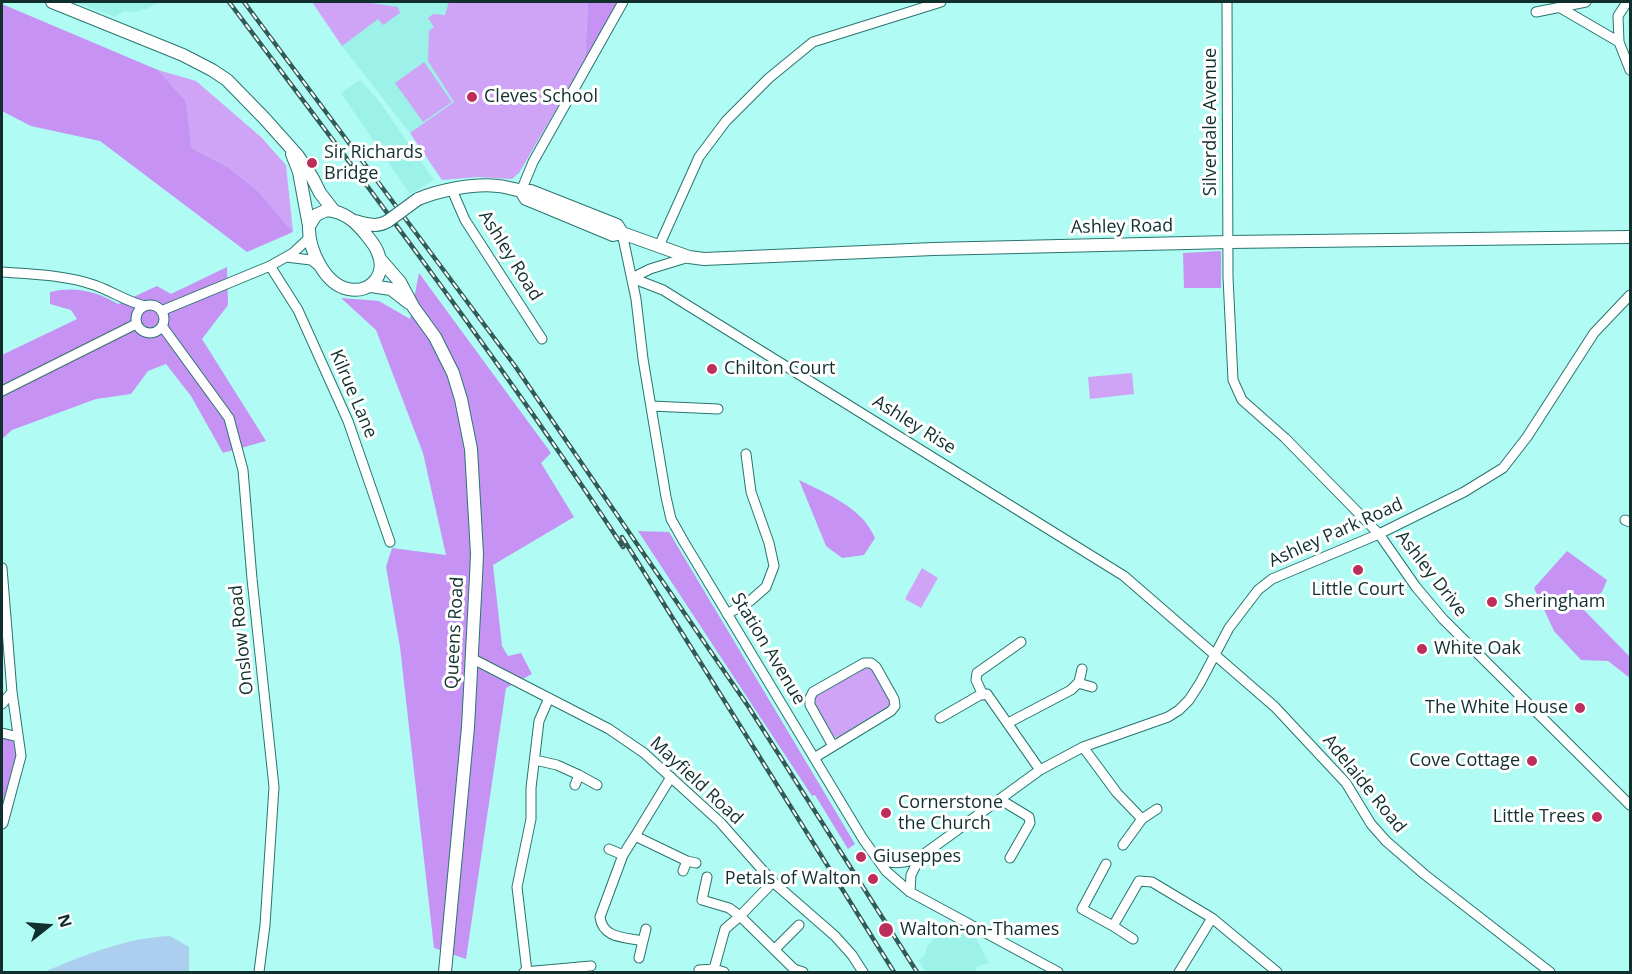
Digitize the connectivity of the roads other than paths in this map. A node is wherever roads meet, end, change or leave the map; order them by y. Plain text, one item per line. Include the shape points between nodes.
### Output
1 (52, 2) edge
2 (623, 2) edge
3 (941, 2) edge
4 (1227, 2) edge
5 (1586, 2) edge
6 (1627, 2) edge
7 (1559, 7) junction
8 (1536, 12) dead end
9 (1619, 42) junction
10 (1630, 70) edge
11 (289, 147) junction
12 (452, 190) junction
13 (521, 191) junction
14 (334, 211) junction
15 (354, 221) junction
16 (386, 222) junction
17 (309, 232) junction
18 (622, 233) junction
19 (1630, 237) edge
20 (1229, 242) junction
21 (659, 246) junction
22 (378, 254) junction
23 (286, 257) junction
24 (689, 257) junction
25 (270, 266) junction
26 (320, 267) junction
27 (2, 272) edge
28 (632, 278) junction
29 (371, 286) junction
30 (1630, 295) edge
31 (145, 306) junction
32 (414, 308) junction
33 (161, 311) junction
34 (136, 324) junction
35 (162, 326) junction
36 (542, 339) dead end
37 (2, 391) edge
38 (651, 406) junction
39 (718, 409) dead end
40 (746, 454) dead end
41 (1379, 534) junction
42 (390, 542) dead end
43 (2, 568) edge
44 (727, 614) junction
45 (1021, 642) dead end
46 (1215, 655) junction
47 (471, 658) junction
48 (1082, 669) dead end
49 (1078, 683) junction
50 (1092, 687) dead end
51 (12, 692) junction
52 (983, 695) junction
53 (549, 698) junction
54 (2, 704) edge
55 (940, 718) dead end
56 (1008, 723) junction
57 (2, 733) edge
58 (18, 737) junction
59 (833, 746) junction
60 (1083, 747) junction
61 (814, 758) junction
62 (535, 760) junction
63 (1040, 770) junction
64 (671, 777) junction
65 (597, 785) dead end
66 (1001, 800) junction
67 (1630, 805) edge
68 (1157, 809) dead end
69 (1142, 819) junction
70 (2, 824) edge
71 (635, 836) junction
72 (1123, 845) dead end
73 (609, 849) dead end
74 (623, 855) junction
75 (920, 857) junction
76 (1010, 858) dead end
77 (878, 860) junction
78 (1106, 864) dead end
79 (684, 871) dead end
80 (707, 877) dead end
81 (773, 882) junction
82 (910, 892) junction
83 (740, 916) junction
84 (1212, 918) junction
85 (799, 925) dead end
86 (1113, 926) junction
87 (646, 929) dead end
88 (1133, 939) dead end
89 (643, 941) junction
90 (776, 949) junction
91 (639, 958) dead end
92 (591, 966) dead end
93 (714, 969) junction
94 (699, 970) dead end
95 (259, 972) edge
96 (445, 972) edge
97 (525, 972) edge
98 (724, 972) edge
99 (803, 972) edge
100 (863, 972) edge
101 (1058, 972) edge
102 (1179, 972) edge
103 (1277, 972) edge
104 (1550, 972) edge

1 - 11 main road via 212,70 241,94
2 - 13 street via 533,162
3 - 21 street via 813,42 769,78 726,121 699,157
4 - 20 street, Silverdale Avenue
5 - 7 street
6 - 9 street via 1618,16
7 - 8 street
7 - 9 street
9 - 10 street
11 - 14 main road
11 - 17 main road via 298,172
12 - 13 main road, Ashley Road via 496,185
12 - 16 main road, Ashley Road, bridge via 418,199
12 - 36 street, Ashley Road via 465,220
13 - 18 main road, Ashley Road via 531,191 617,225
14 - 15 main road
14 - 17 main road via 316,215
15 - 16 main road via 371,225
15 - 22 main road
16 - 22 main road via 378,237
17 - 23 street
17 - 26 main road
18 - 21 main road, Ashley Road
18 - 28 street, Station Avenue
19 - 20 main road, Ashley Road
20 - 24 main road, Ashley Road
20 - 41 street, Ashley Drive via 1233,380 1242,400
21 - 24 main road, Ashley Road
22 - 29 main road via 381,267
22 - 32 main road, Queens Road
23 - 25 street
23 - 26 street via 311,260
24 - 28 street
25 - 33 street
25 - 42 street, Kilrue Lane via 298,310 348,421
26 - 29 main road via 344,288
27 - 31 street via 90,284
28 - 38 street, Station Avenue
28 - 46 street, Ashley Rise via 663,290 1124,576
29 - 32 main road, Queens Road via 391,289
30 - 41 street, Ashley Park Road via 1594,333 1503,468
31 - 33 street
31 - 34 street via 138,312
32 - 47 main road, Queens Road via 444,352 470,437 477,554
33 - 35 street
34 - 35 street via 150,333
34 - 37 street
35 - 95 street, Onslow Road via 229,418 243,470 274,787 266,925
38 - 39 street
38 - 44 street, Station Avenue via 671,519
40 - 44 street via 751,492 774,566 765,587
41 - 46 street, Ashley Park Road via 1272,579 1258,590 1229,628
41 - 67 street, Ashley Drive via 1443,619
43 - 51 street
44 - 61 street, Station Avenue
45 - 52 street via 977,673
46 - 60 street, Ashley Park Road via 1195,692 1179,710
46 - 104 street, Adelaide Road via 1275,707 1326,760 1386,841
47 - 53 street, Mayfield Road
47 - 96 main road, Queens Road
48 - 49 street
49 - 50 street
49 - 56 street
51 - 54 street
51 - 58 street
52 - 55 street
52 - 56 street via 993,700
53 - 62 street via 539,721
53 - 64 street, Mayfield Road via 609,729
56 - 63 street
57 - 58 street
58 - 70 street via 21,756
59 - 59 street via 810,705 810,698 813,692 864,663 871,663 895,706
59 - 61 street
60 - 63 street, Ashley Park Road
60 - 69 street
61 - 77 street, Station Avenue
62 - 65 street via 557,765 577,780
62 - 97 street via 531,819 517,887
63 - 66 street, Ashley Park Road
64 - 71 street
64 - 81 street, Mayfield Road via 720,822
66 - 75 street, Ashley Park Road
66 - 76 street via 1029,817 1030,823
68 - 69 street
69 - 72 street
71 - 74 street
71 - 79 street via 692,862
73 - 74 street
74 - 89 street via 600,917 602,926 607,933
75 - 77 street, Ashley Park Road via 893,864
75 - 82 street via 911,875
77 - 82 street, Station Avenue
78 - 86 street via 1082,909
80 - 83 street via 702,900 729,908
81 - 83 street
81 - 100 street, Mayfield Road via 836,936
82 - 101 street, Station Avenue
83 - 90 street
83 - 93 street via 725,929
84 - 86 street via 1147,880 1135,886
84 - 102 street
84 - 103 street
85 - 90 street
86 - 88 street
87 - 89 street
89 - 91 street
90 - 99 street via 794,969
92 - 97 street
93 - 94 street
93 - 98 street

